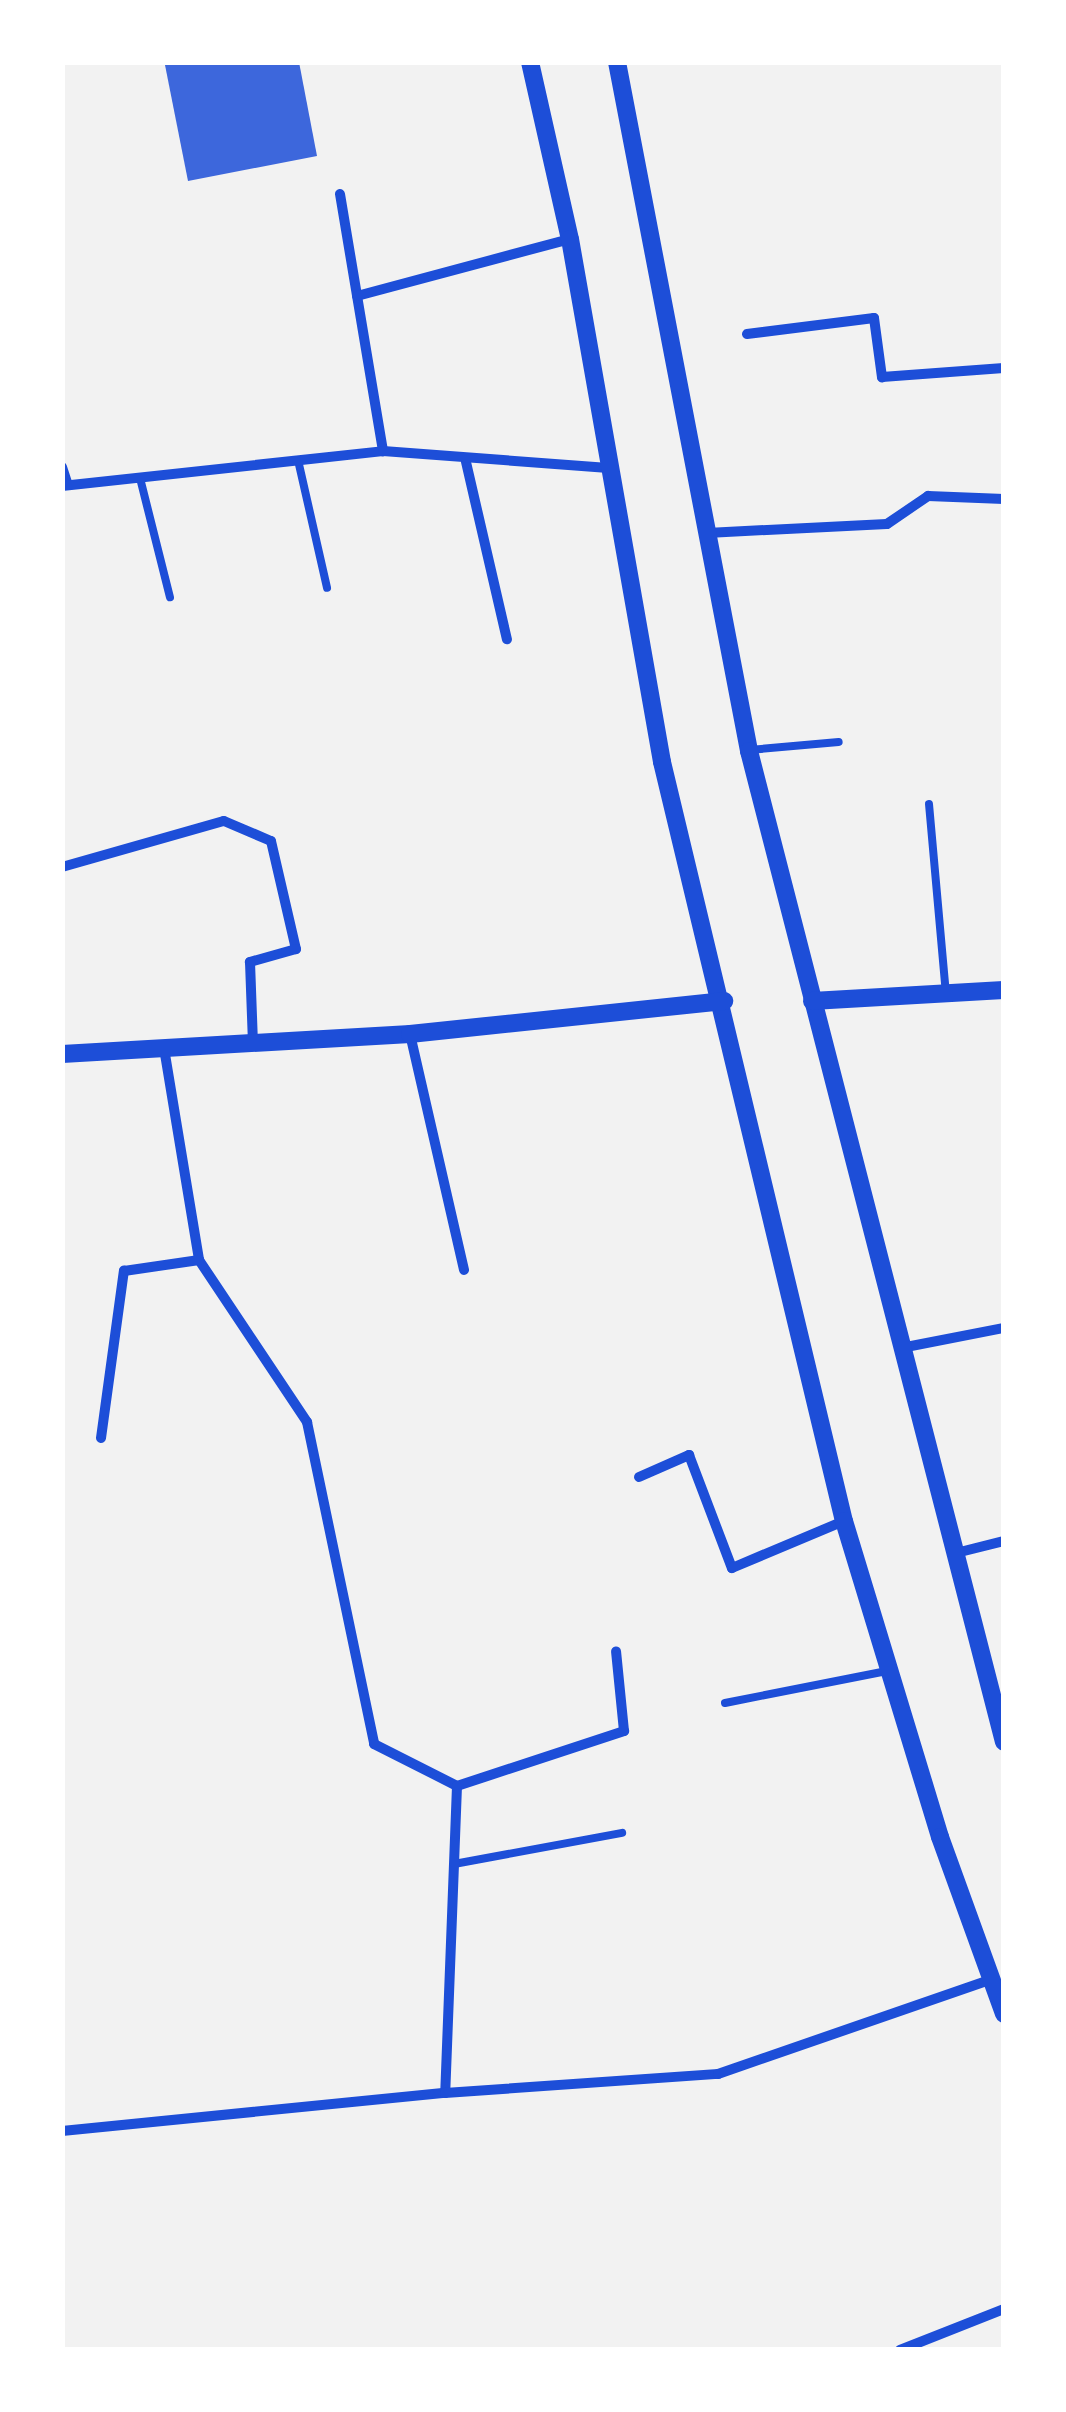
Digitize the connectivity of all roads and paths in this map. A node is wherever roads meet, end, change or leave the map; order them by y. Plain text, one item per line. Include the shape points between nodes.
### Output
1 (530, 62) edge
2 (617, 62) edge
3 (340, 194) dead end
4 (570, 240) junction
5 (357, 296) junction
6 (747, 334) dead end
7 (1004, 368) edge
8 (383, 450) junction
9 (298, 460) junction
10 (466, 462) junction
11 (62, 467) edge
12 (608, 468) junction
13 (140, 478) junction
14 (65, 485) edge
15 (1004, 500) edge
16 (707, 533) junction
17 (327, 588) dead end
18 (170, 597) dead end
19 (507, 639) dead end
20 (839, 742) dead end
21 (749, 750) junction
22 (929, 804) dead end
23 (62, 866) edge
24 (1004, 990) edge
25 (946, 995) junction
26 (724, 1001) junction
27 (812, 1001) junction
28 (410, 1034) junction
29 (253, 1044) junction
30 (164, 1048) junction
31 (62, 1054) edge
32 (198, 1260) junction
33 (464, 1270) dead end
34 (1004, 1328) edge
35 (899, 1348) junction
36 (101, 1438) dead end
37 (639, 1476) dead end
38 (844, 1521) junction
39 (1004, 1541) edge
40 (951, 1554) junction
41 (616, 1652) dead end
42 (888, 1671) junction
43 (725, 1703) dead end
44 (1004, 1742) edge
45 (456, 1786) junction
46 (622, 1833) dead end
47 (454, 1864) junction
48 (990, 1980) junction
49 (1004, 2014) edge
50 (445, 2092) junction
51 (62, 2132) edge
52 (1004, 2309) edge
53 (900, 2350) edge

1 - 4 street
2 - 16 street
3 - 5 street
4 - 5 street
4 - 12 street
5 - 8 street
6 - 7 street via 874,318 882,377
8 - 9 street
8 - 10 street
9 - 13 street
9 - 17 lane
10 - 12 street
10 - 19 street
11 - 14 street
12 - 26 street via 662,762
13 - 14 street
13 - 18 lane
15 - 16 street via 928,496 887,524
16 - 21 street
20 - 21 lane
21 - 27 street
22 - 25 lane
23 - 29 street via 224,820 271,842 296,949 250,962
24 - 25 street
25 - 27 street
26 - 28 street
26 - 38 street
27 - 35 street
28 - 29 street
28 - 33 street
29 - 30 street
30 - 31 street
30 - 32 street
32 - 36 street via 124,1272
32 - 45 street via 307,1422 374,1744
34 - 35 street
35 - 40 street
37 - 38 street via 689,1456 732,1568
38 - 42 street
39 - 40 street
40 - 44 street
41 - 45 street via 624,1731
42 - 43 lane
42 - 48 street
45 - 47 street
46 - 47 lane
47 - 50 street
48 - 49 street
48 - 50 street via 718,2074
50 - 51 street
52 - 53 street

